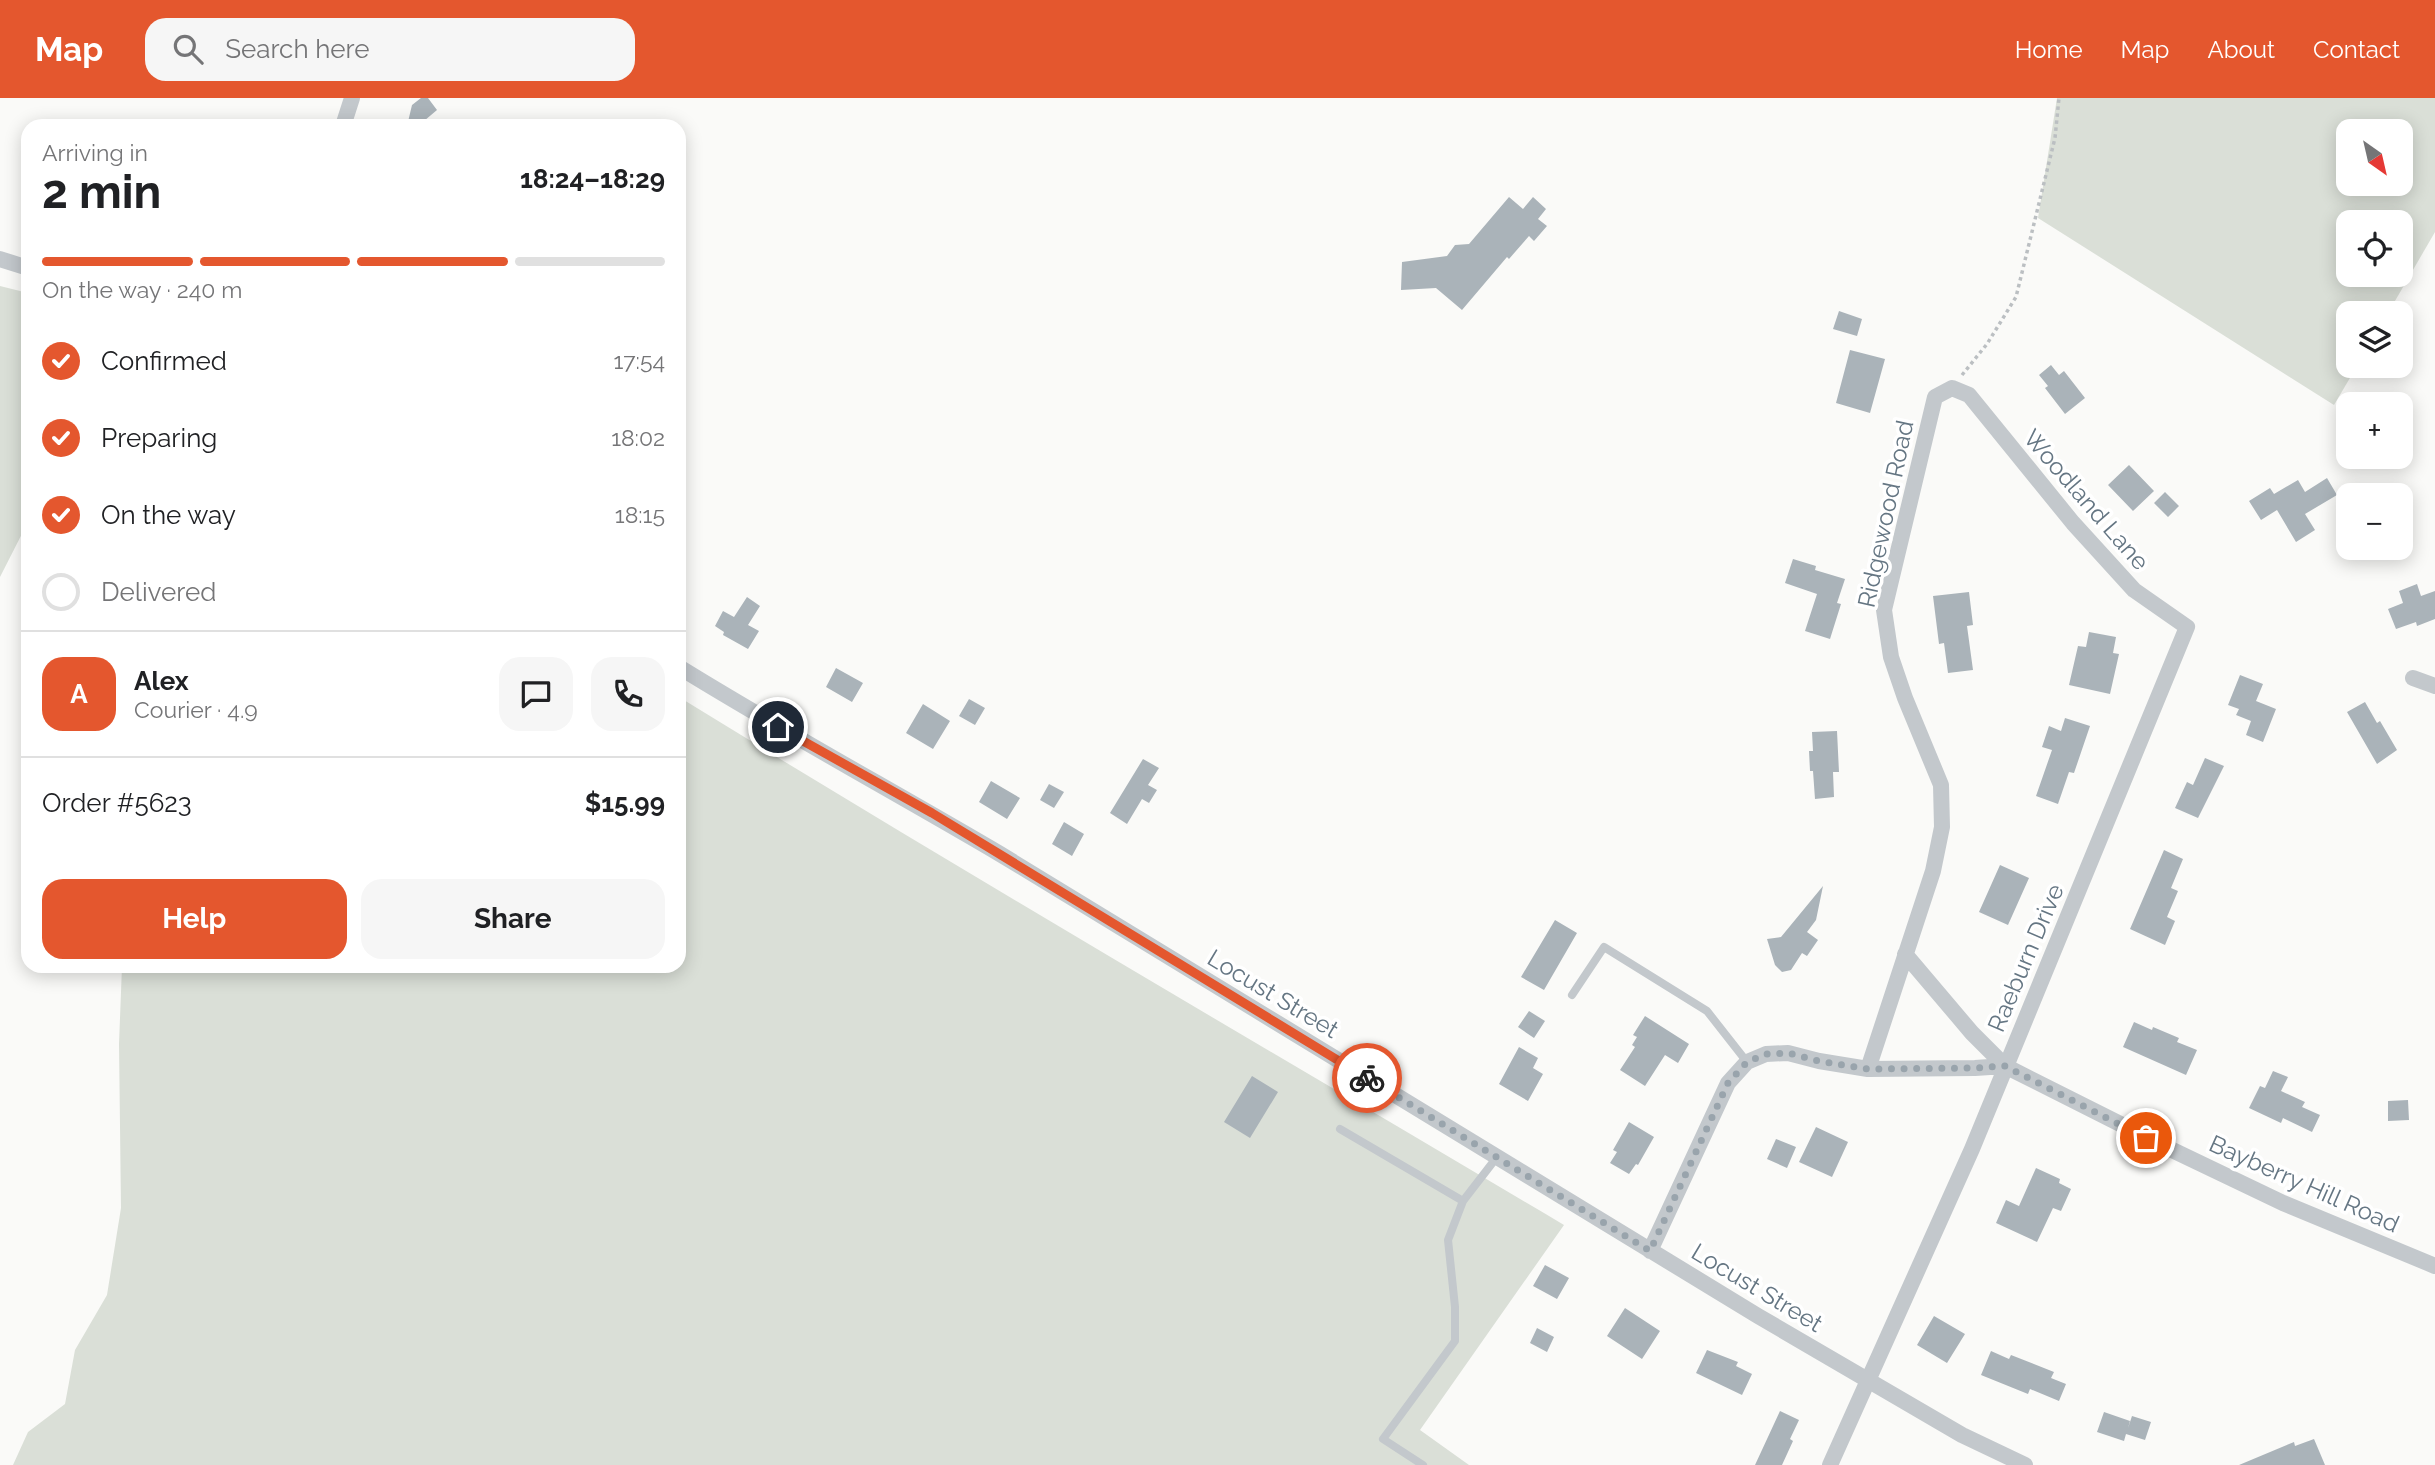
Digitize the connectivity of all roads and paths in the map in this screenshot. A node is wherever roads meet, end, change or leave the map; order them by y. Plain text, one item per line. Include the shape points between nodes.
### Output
1 (352, 98) edge
2 (2059, 98) edge
3 (345, 119) edge
4 (0, 259) edge
5 (21, 266) edge
6 (1957, 389) junction
7 (2187, 628) joint
8 (686, 671) edge
9 (2413, 678) dead end
10 (2435, 686) edge
11 (1905, 954) junction
12 (1572, 995) dead end
13 (1747, 1062) junction
14 (2005, 1066) junction
15 (1868, 1069) junction
16 (1340, 1129) dead end
17 (1497, 1157) junction
18 (1463, 1201) junction
19 (1650, 1251) junction
20 (2435, 1266) edge
21 (1867, 1380) junction
22 (1423, 1465) edge
23 (1830, 1465) edge
24 (2025, 1465) edge

1 - 3 street
2 - 6 path via 2055,138 2015,297
4 - 5 street
6 - 7 street, Woodland Lane via 1969,395 2134,590
6 - 11 street, Ridgewood Road via 1936,397 1884,610 1891,657 1941,785 1942,827 1933,871
7 - 14 street, Raeburn Drive
8 - 17 street, Locust Street via 966,834
9 - 10 street
11 - 14 street, Bayberry Hill Road
11 - 15 street, Ridgewood Road
12 - 13 lane via 1604,947 1707,1011
13 - 15 street via 1766,1054 1788,1053
13 - 19 street via 1728,1083
14 - 15 street
14 - 20 street, Bayberry Hill Road via 2283,1203
14 - 21 street, Raeburn Drive
16 - 18 lane
17 - 18 lane
17 - 19 street, Locust Street
18 - 22 lane via 1448,1240 1455,1341 1383,1439
19 - 21 street, Locust Street
21 - 23 street, Raeburn Drive
21 - 24 street, Locust Street

